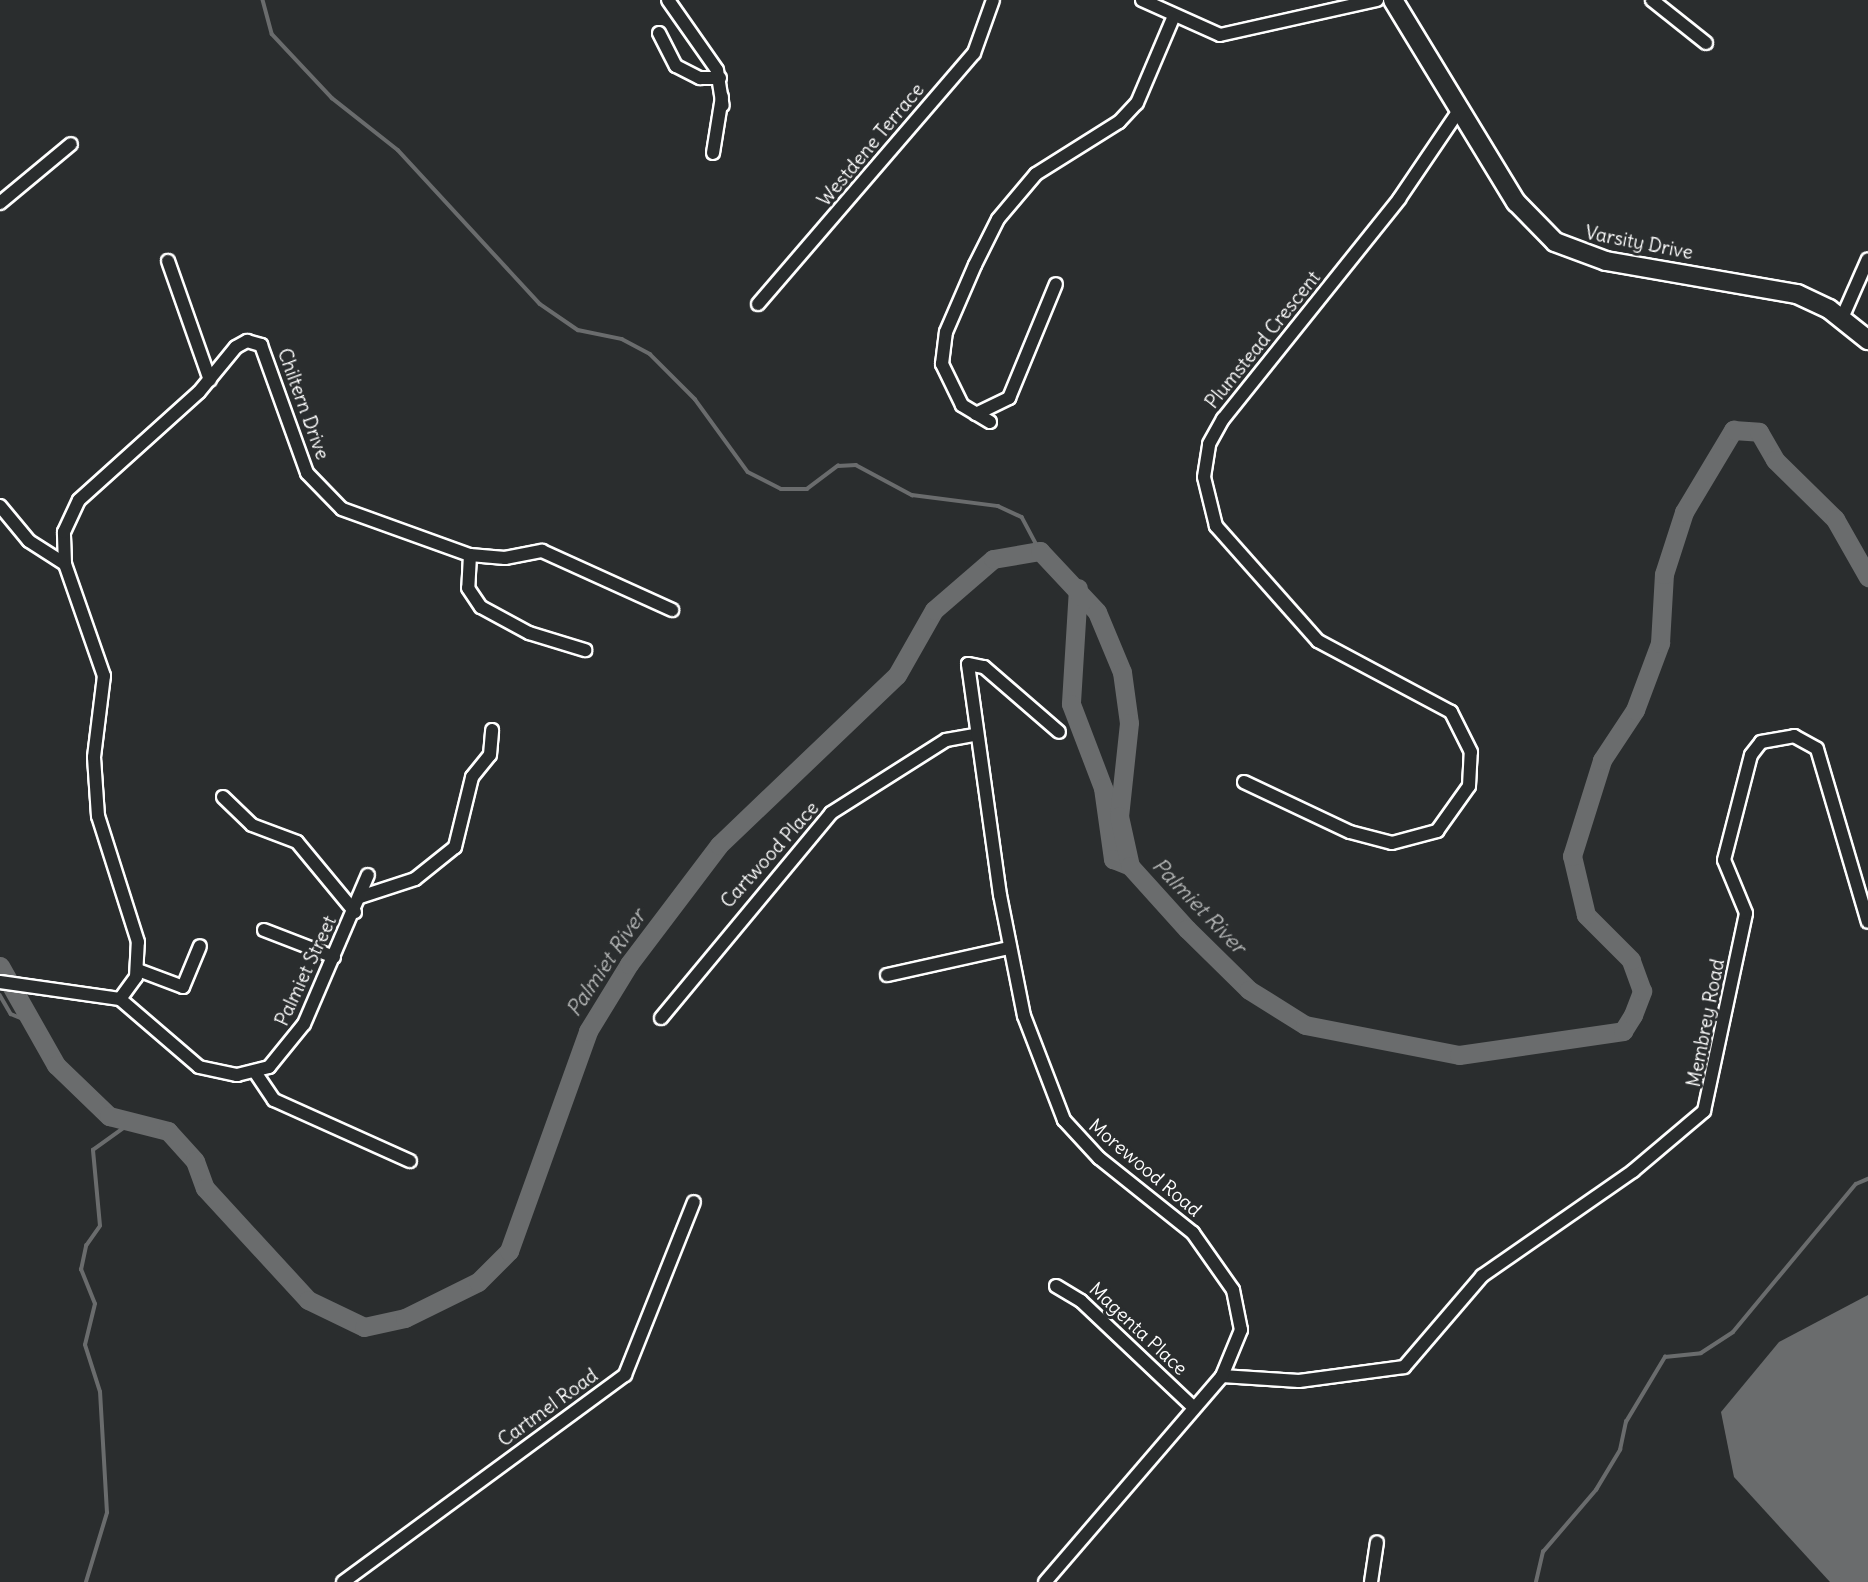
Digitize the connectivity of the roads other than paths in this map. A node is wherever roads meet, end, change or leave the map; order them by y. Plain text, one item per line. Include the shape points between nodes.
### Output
1 (668, 0) edge
2 (993, 0) edge
3 (1142, 0) edge
4 (1377, 0) edge
5 (1394, 0) edge
6 (1652, 0) edge
7 (1174, 16) junction
8 (659, 33) dead end
9 (1706, 43) dead end
10 (720, 78) junction
11 (1460, 109) junction
12 (71, 144) dead end
13 (713, 153) dead end
14 (0, 203) edge
15 (1868, 259) edge
16 (168, 261) dead end
17 (1056, 284) dead end
18 (758, 303) dead end
19 (1842, 318) junction
20 (1868, 340) edge
21 (210, 380) junction
22 (976, 414) junction
23 (990, 422) dead end
24 (0, 506) edge
25 (470, 555) junction
26 (65, 564) junction
27 (672, 610) dead end
28 (585, 650) dead end
29 (492, 730) dead end
30 (1059, 732) dead end
31 (975, 735) junction
32 (1244, 782) dead end
33 (223, 797) dead end
34 (369, 875) dead end
35 (360, 897) junction
36 (355, 912) junction
37 (1868, 922) edge
38 (264, 930) dead end
39 (200, 946) dead end
40 (1009, 948) junction
41 (334, 957) junction
42 (138, 970) junction
43 (887, 975) dead end
44 (0, 982) edge
45 (120, 999) junction
46 (661, 1018) dead end
47 (256, 1072) junction
48 (410, 1161) dead end
49 (694, 1202) dead end
50 (1056, 1286) dead end
51 (1222, 1376) junction
52 (1191, 1405) junction
53 (1377, 1542) dead end
54 (343, 1582) edge
55 (1045, 1582) edge
56 (1371, 1582) edge

1 - 10 street
2 - 18 street, Westdene Terrace via 974,53
3 - 7 street
4 - 7 street via 1220,35
5 - 11 street, Varsity Drive
6 - 9 street
7 - 22 street via 1157,65 1128,113 1036,174 990,232 942,353 949,385
8 - 10 street via 676,66 700,78
10 - 13 street via 723,101 710,139
11 - 19 street, Varsity Drive via 1516,202 1570,250 1797,294
11 - 32 street, Plumstead Crescent via 1399,199 1223,419 1209,444 1204,477 1216,526 1318,641 1451,712 1469,745 1469,786 1437,831 1392,843 1350,832
12 - 14 street
15 - 19 street
16 - 21 street
17 - 22 street via 1009,398
19 - 20 street, Varsity Drive
21 - 25 street, Chiltern Drive via 236,347 257,342 301,460 324,496 396,533
21 - 26 street, Chiltern Drive via 79,500 64,532
22 - 23 street
24 - 26 street via 29,541
25 - 27 street, Chiltern Drive via 505,558 542,551
25 - 28 street via 472,600 529,633
26 - 42 street, Chiltern Drive via 104,676 94,791 138,942
29 - 35 street via 490,755 472,777 455,847 408,883
30 - 31 street, Morewood Road via 973,662 965,677
31 - 40 street, Morewood Road
31 - 46 street, Cartwood Place via 946,740 831,813
33 - 36 street via 252,825 297,842
34 - 35 street, Palmiet Street
35 - 36 street, Palmiet Street
36 - 41 street, Palmiet Street
37 - 51 street, Membrey Road via 1817,749 1794,736 1761,741 1747,767 1724,860 1746,913 1704,1111 1633,1171 1482,1276 1404,1367 1300,1381
38 - 41 street
39 - 42 street via 183,987
40 - 43 street
40 - 51 street, Morewood Road via 1031,1037 1064,1121 1099,1158 1193,1233 1233,1290 1241,1330
41 - 47 street, Palmiet Street via 294,1041 282,1057
42 - 45 street
44 - 45 street
45 - 47 street via 200,1068 237,1075
47 - 48 street via 274,1100
49 - 54 street, Cartmel Road via 625,1375
50 - 52 street, Magenta Place via 1081,1301
51 - 52 street, Morewood Road
52 - 55 street, Morewood Road
53 - 56 street

